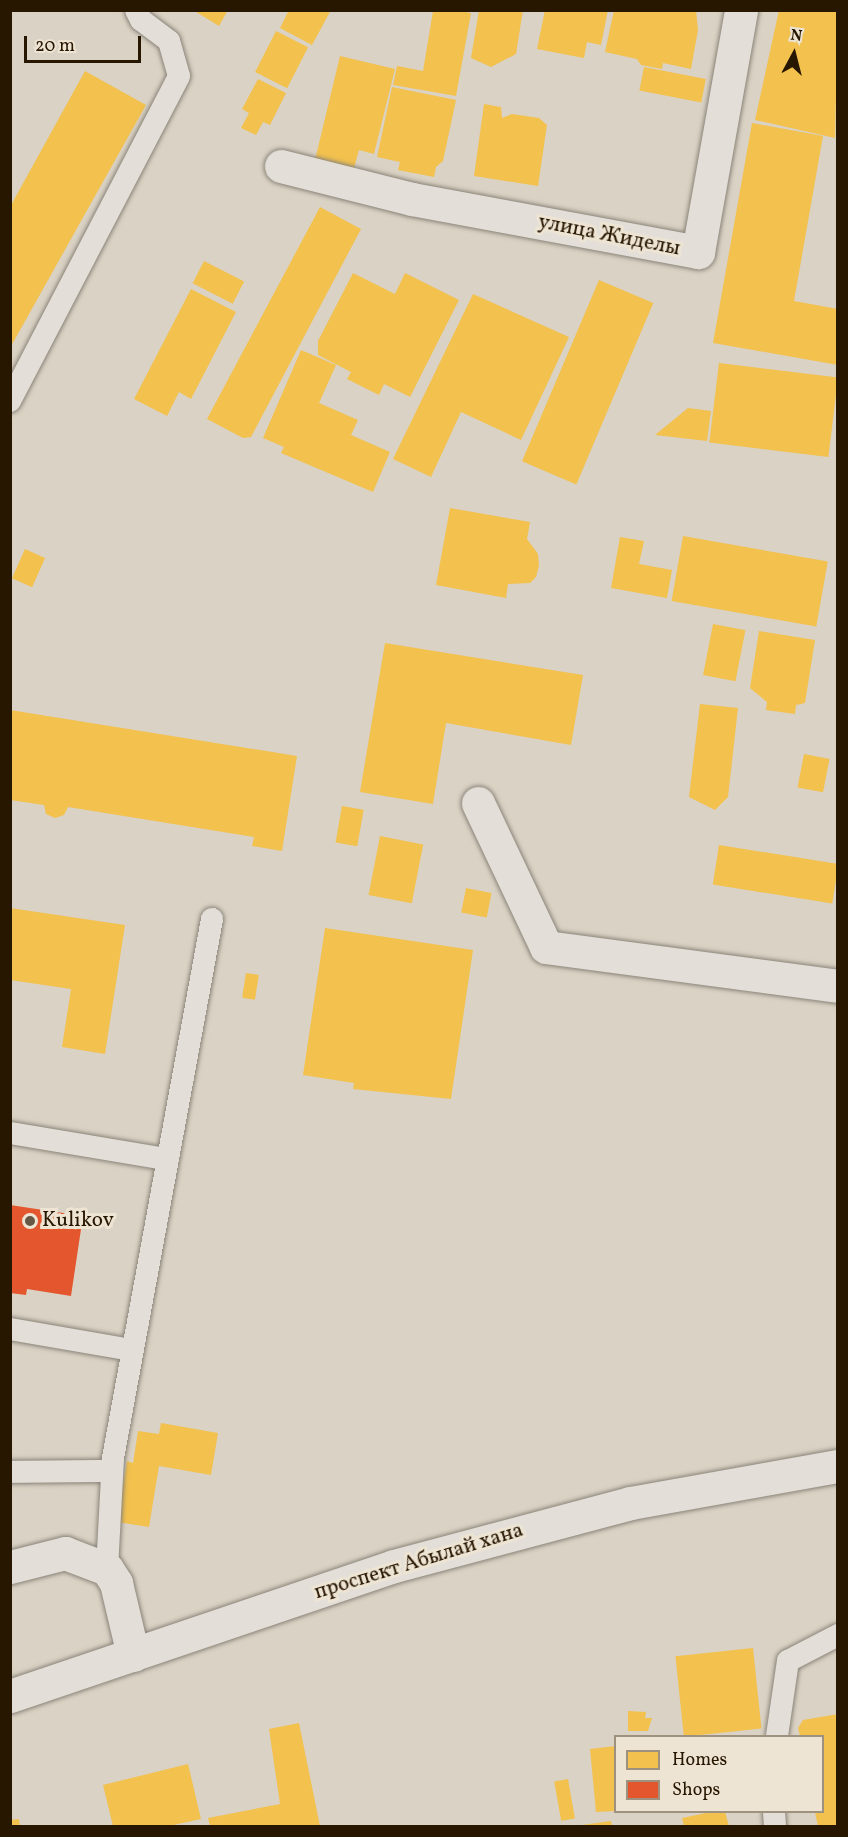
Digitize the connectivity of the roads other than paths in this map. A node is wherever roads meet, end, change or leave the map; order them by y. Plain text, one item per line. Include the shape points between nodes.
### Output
1 (136, 10) edge
2 (741, 10) edge
3 (281, 166) dead end
4 (10, 401) edge
5 (478, 803) dead end
6 (212, 919) dead end
7 (837, 986) edge
8 (10, 1133) edge
9 (166, 1159) junction
10 (10, 1329) edge
11 (132, 1350) junction
12 (837, 1466) edge
13 (112, 1471) junction
14 (10, 1472) edge
15 (10, 1567) edge
16 (107, 1569) junction
17 (837, 1635) edge
18 (133, 1654) junction
19 (10, 1696) edge
20 (777, 1735) edge

1 - 4 lane via 141,20 169,41 179,76
2 - 3 street, улица Жиделы via 698,252 412,199
5 - 7 street via 546,947
6 - 9 lane
8 - 9 lane
9 - 11 lane
10 - 11 lane
11 - 13 lane
12 - 18 street, проспект Абылай хана via 630,1503 394,1566
13 - 14 lane
13 - 16 lane
15 - 16 street via 66,1553
16 - 18 street via 116,1583
17 - 20 lane via 788,1661
18 - 19 street, проспект Абылай хана

